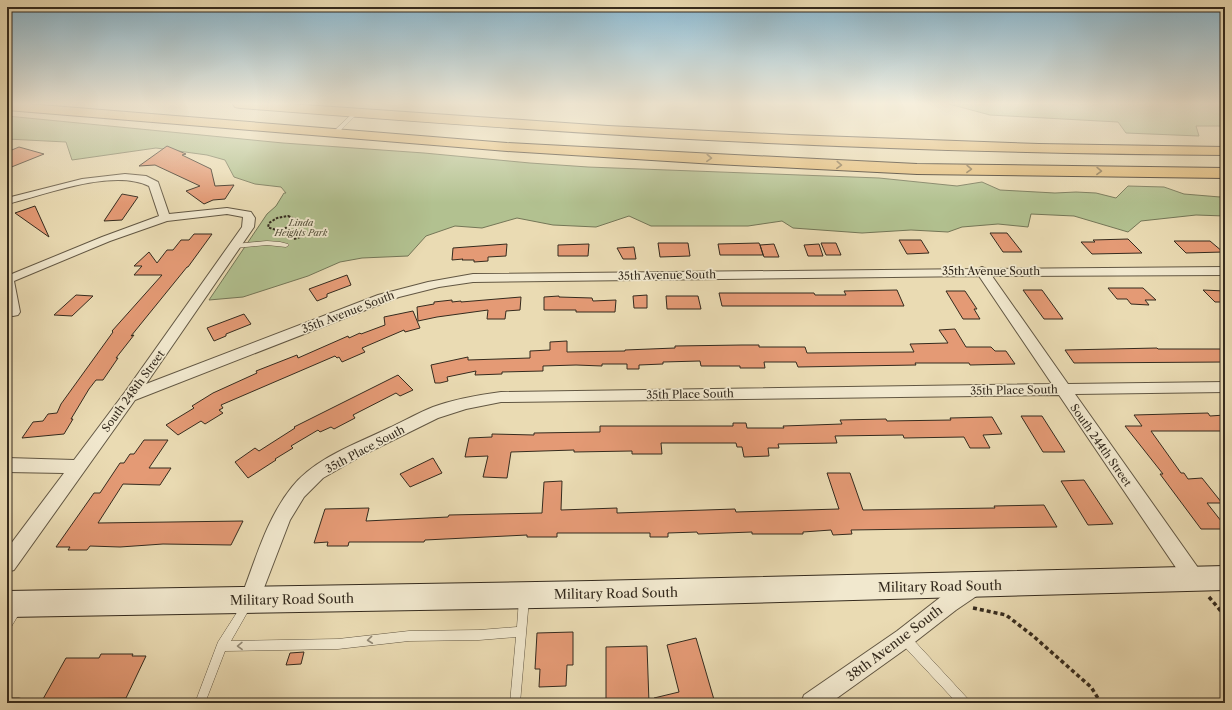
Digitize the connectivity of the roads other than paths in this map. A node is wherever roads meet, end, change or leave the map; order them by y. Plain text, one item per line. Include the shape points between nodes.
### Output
1 (388, 137) edge
2 (734, 137) edge
3 (1225, 151) edge
4 (1225, 173) edge
5 (7, 201) edge
6 (165, 218) junction
7 (287, 243) road end
8 (235, 246) junction
9 (982, 271) junction
10 (1225, 271) edge
11 (7, 280) edge
12 (13, 312) dead end
13 (1225, 387) edge
14 (1063, 389) junction
15 (130, 396) junction
16 (7, 465) edge
17 (77, 467) junction
18 (7, 564) edge
19 (1194, 578) junction
20 (1225, 578) edge
21 (978, 585) junction
22 (524, 595) junction
23 (250, 600) junction
24 (12, 610) edge
25 (521, 632) junction
26 (904, 638) junction
27 (222, 646) junction
28 (7, 703) edge
29 (19, 703) edge
30 (200, 703) edge
31 (514, 703) edge
32 (812, 703) edge
33 (964, 703) edge

1 -> 4 highway via 515,147 917,169
2 - 3 highway via 1033,148
5 - 6 street via 82,181 127,177 150,180 154,184
6 - 8 street, South 248th Street via 227,211 248,214 250,222
6 - 11 street
7 - 8 lane
8 - 15 street, South 248th Street
9 - 10 street, 35th Avenue South
9 - 14 street, South 244th Street
9 - 15 street, 35th Avenue South via 481,277 442,281 383,298
11 - 12 street
13 - 14 street, 35th Place South
14 - 19 street, South 244th Street
14 - 23 street, 35th Place South via 501,397 471,401 443,409 404,427 349,455 312,478 289,506
15 - 17 street, South 248th Street
16 - 17 street
17 - 18 street, South 248th Street
19 - 20 main road, Military Road South
19 - 21 main road, Military Road South
21 - 22 main road, Military Road South
21 - 26 street, 38th Avenue South via 949,603
22 - 23 main road, Military Road South
22 - 25 lane
23 - 24 main road, Military Road South
23 - 27 lane
25 -> 27 lane via 409,636 338,644
25 - 31 lane
26 - 32 street, 38th Avenue South
26 - 33 lane
27 - 30 lane
28 - 29 lane

